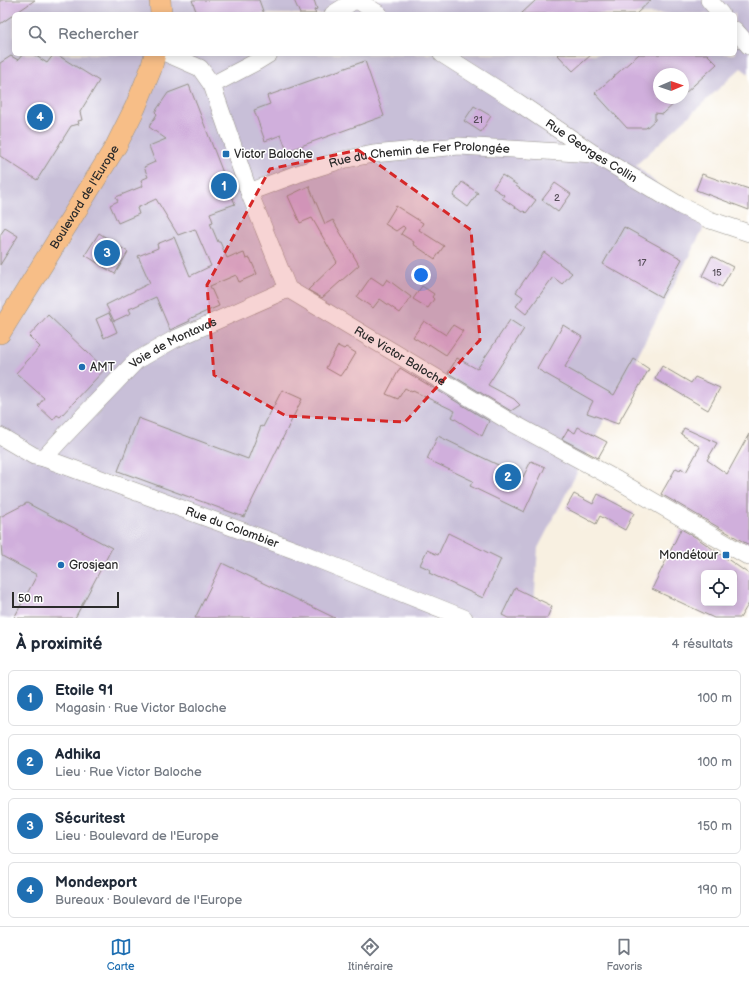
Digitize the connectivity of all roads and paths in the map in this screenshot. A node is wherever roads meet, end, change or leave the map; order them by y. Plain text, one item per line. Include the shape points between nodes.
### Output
1 (160, 0) edge
2 (356, 0) edge
3 (709, 0) edge
4 (161, 12) edge
5 (336, 12) edge
6 (376, 12) edge
7 (719, 12) edge
8 (737, 32) edge
9 (749, 46) edge
10 (154, 56) edge
11 (173, 56) edge
12 (266, 56) edge
13 (445, 56) edge
14 (212, 85) junction
15 (594, 154) junction
16 (249, 192) junction
17 (749, 233) edge
18 (288, 289) junction
19 (0, 333) edge
20 (0, 436) edge
21 (44, 458) junction
22 (749, 557) edge
23 (464, 618) edge

1 - 4 main road
2 - 5 street
2 - 6 street
3 - 7 street
8 - 9 street
10 - 19 main road, Boulevard de l'Europe via 135,108 116,146
11 - 14 street via 200,68
12 - 14 street
13 - 15 street, Rue Georges Collin
14 - 16 street
15 - 16 street, Rue du Chemin de Fer Prolongée via 459,146 373,154 342,160
15 - 17 street, Rue Georges Collin via 681,206 710,220
16 - 18 street
18 - 21 street, Voie de Montavas via 173,340 136,361
18 - 22 street, Rue Victor Baloche via 507,420
20 - 21 street, Rue du Colombier via 34,456
21 - 23 street, Rue du Colombier via 297,551

